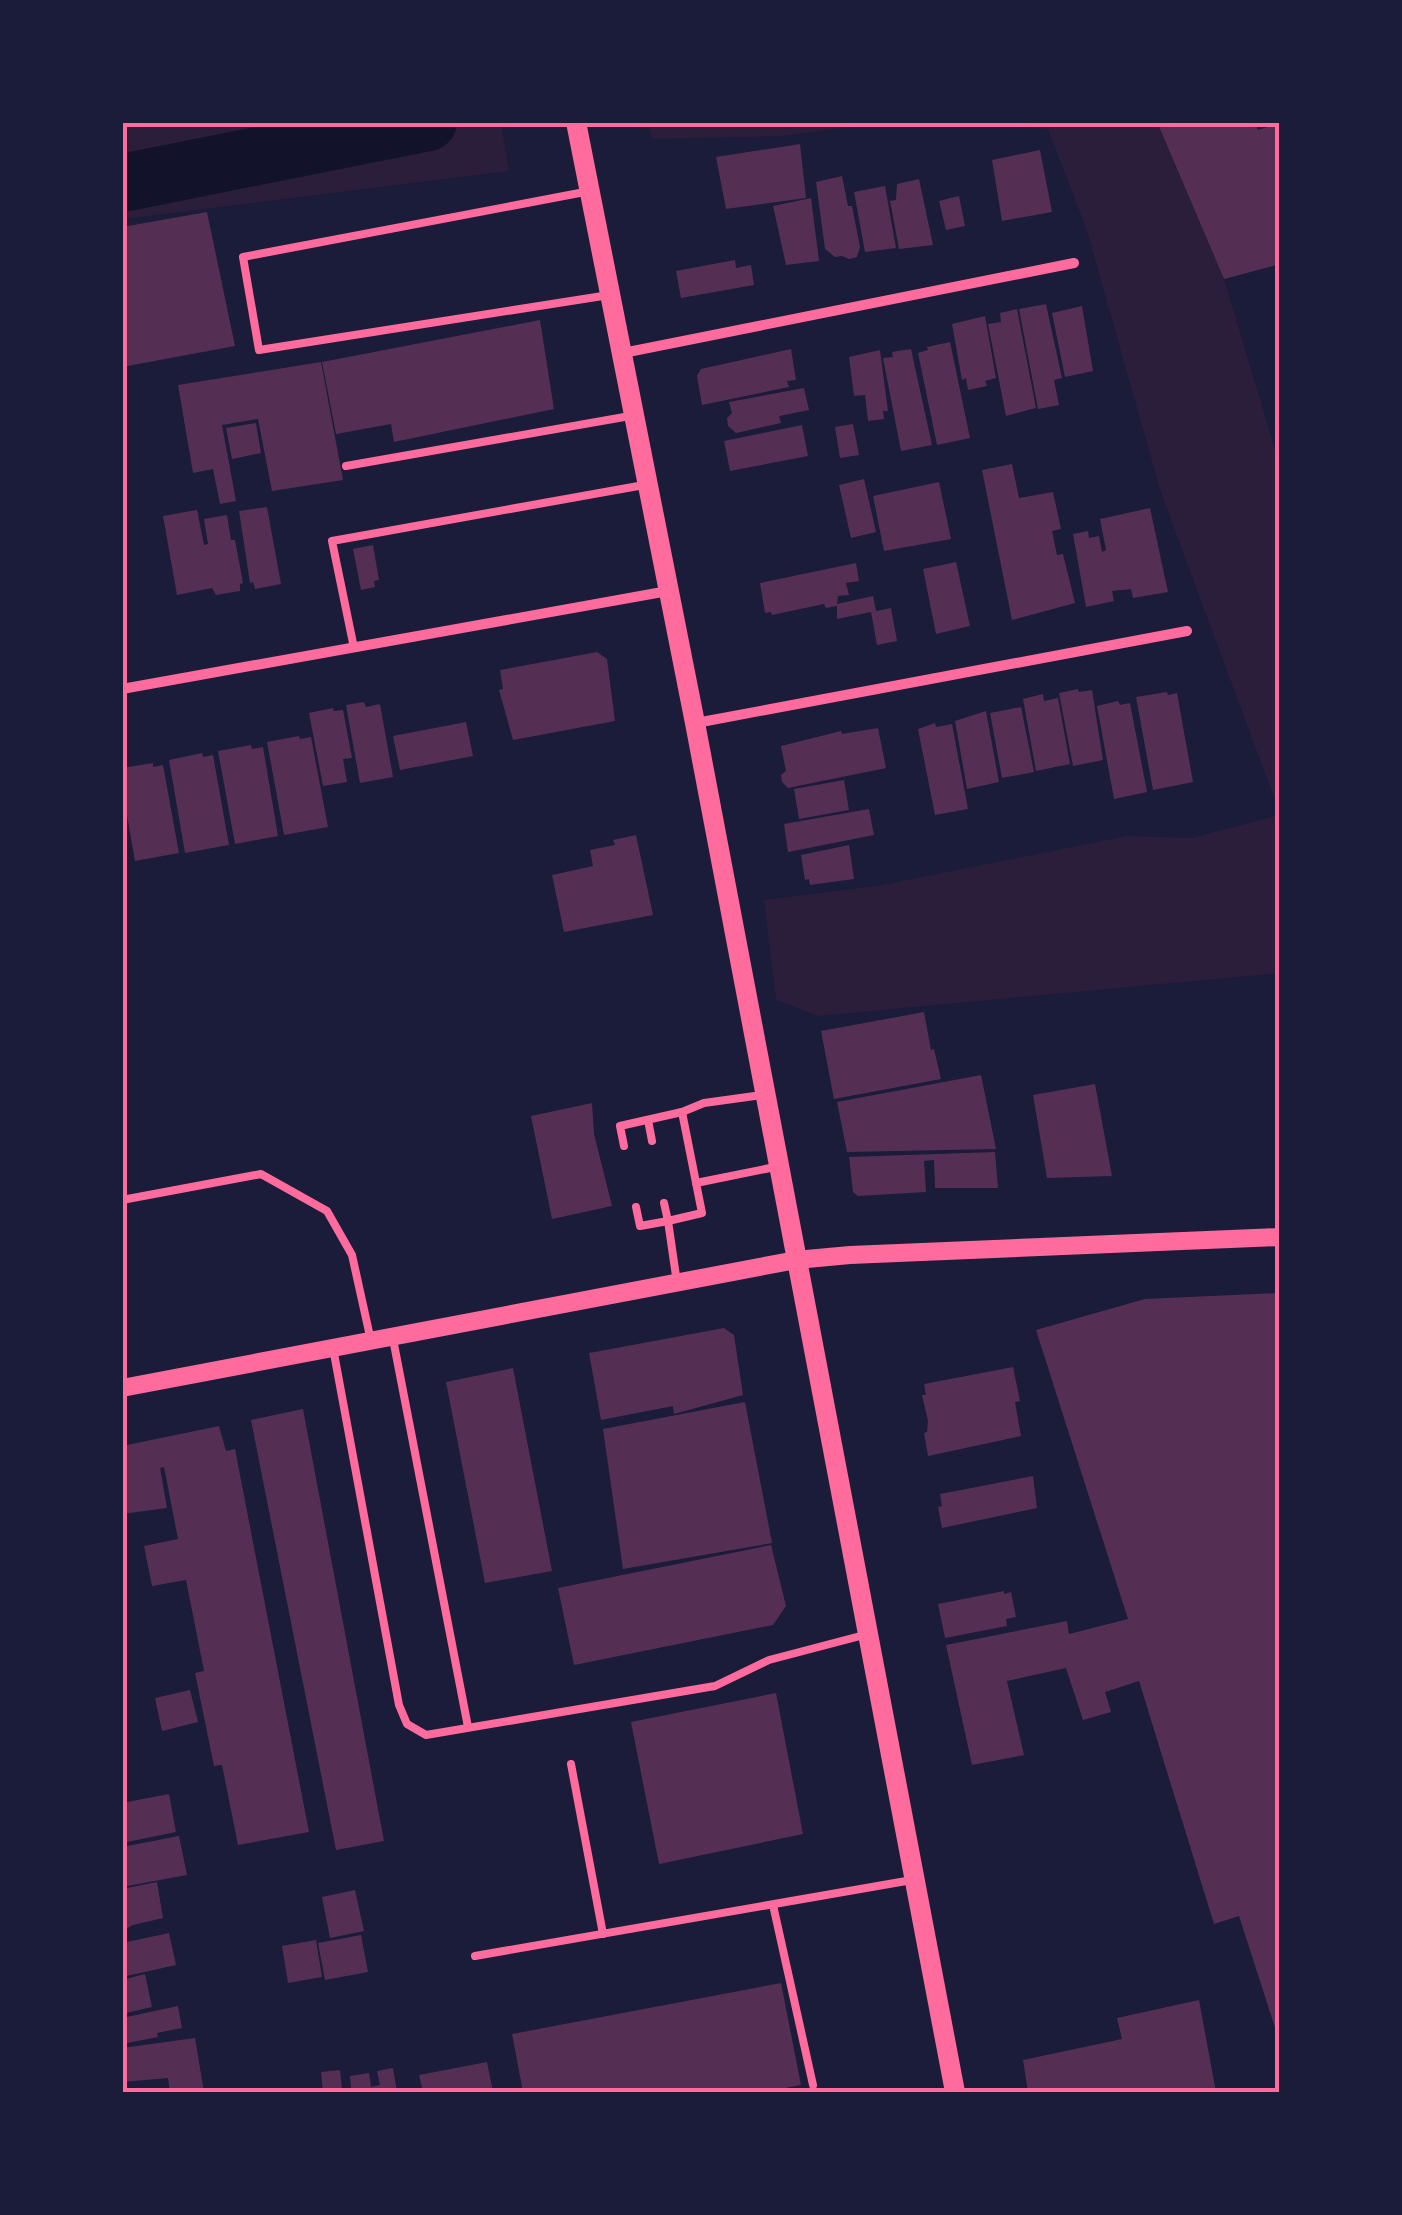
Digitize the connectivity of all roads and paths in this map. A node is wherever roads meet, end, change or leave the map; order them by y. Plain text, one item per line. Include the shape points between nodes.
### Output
1 (576, 122) edge
2 (590, 192) junction
3 (1074, 264) dead end
4 (610, 294) junction
5 (622, 353) junction
6 (634, 415) junction
7 (346, 466) dead end
8 (648, 484) junction
9 (669, 591) junction
10 (1187, 631) dead end
11 (354, 648) junction
12 (122, 690) edge
13 (694, 723) junction
14 (764, 1094) junction
15 (682, 1112) junction
16 (648, 1120) junction
17 (652, 1140) dead end
18 (624, 1146) dead end
19 (778, 1167) junction
20 (696, 1183) junction
21 (122, 1200) edge
22 (664, 1203) dead end
23 (636, 1208) dead end
24 (668, 1221) junction
25 (1280, 1237) edge
26 (796, 1260) junction
27 (678, 1284) junction
28 (392, 1337) junction
29 (371, 1341) junction
30 (333, 1348) junction
31 (122, 1388) edge
32 (868, 1634) junction
33 (468, 1728) junction
34 (571, 1764) dead end
35 (916, 1880) junction
36 (772, 1905) junction
37 (603, 1934) junction
38 (475, 1956) dead end
39 (813, 2085) dead end
40 (956, 2092) edge

1 - 2 main road
2 - 4 main road
2 - 4 lane via 243,258 259,350
3 - 5 street
4 - 5 main road
5 - 6 main road
6 - 7 lane
6 - 8 main road
8 - 9 main road
8 - 11 lane via 332,541
9 - 11 street
9 - 13 main road
10 - 13 street
11 - 12 street
13 - 14 main road
14 - 15 lane
14 - 19 main road
15 - 16 lane
15 - 20 lane
16 - 17 lane
16 - 18 lane via 620,1126
19 - 20 lane
19 - 26 main road
20 - 24 lane via 702,1213
21 - 29 lane via 261,1174 327,1211 352,1255
22 - 24 lane
23 - 24 lane via 640,1226
24 - 27 lane
25 - 26 street
26 - 27 street
26 - 32 main road
27 - 28 street
28 - 29 street
28 - 33 lane
29 - 30 street
30 - 31 street
30 - 33 lane via 399,1705 408,1724 426,1735
32 - 33 lane via 769,1660 715,1686
32 - 35 main road
34 - 37 lane
35 - 36 lane
35 - 40 main road
36 - 37 lane
36 - 39 lane
37 - 38 lane

